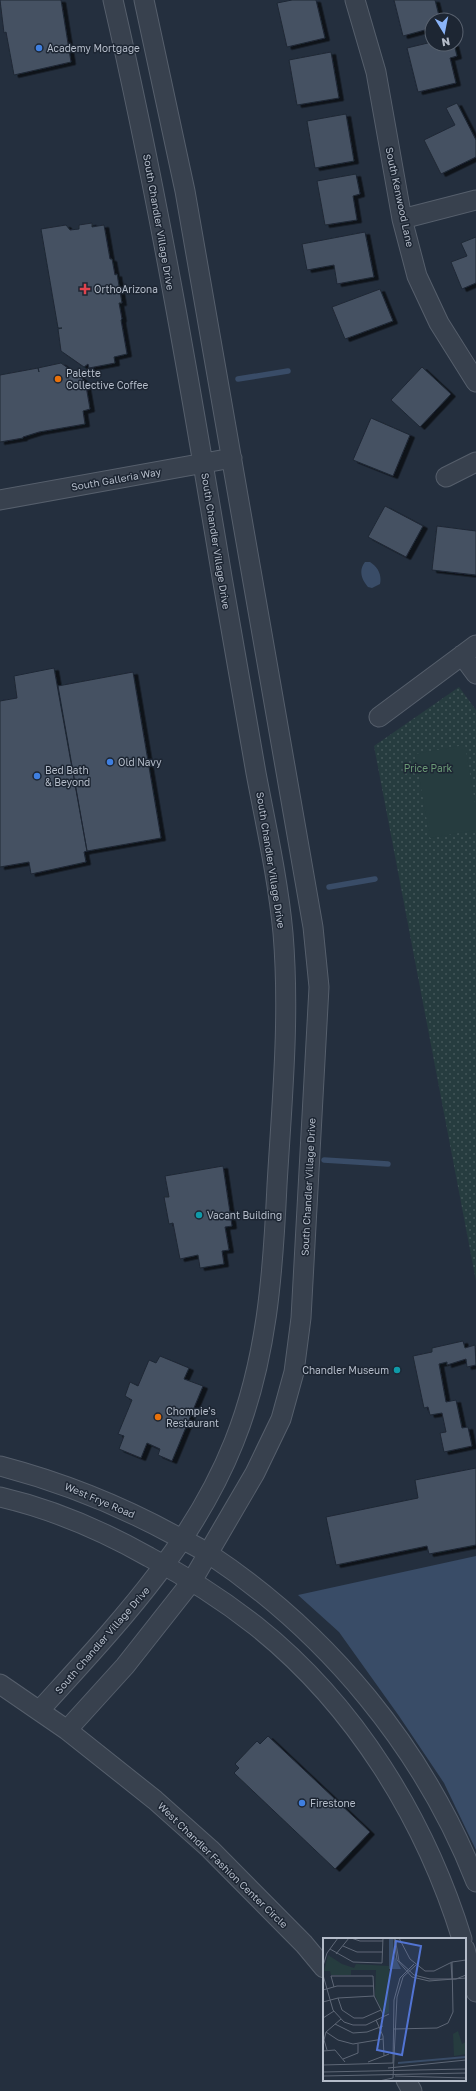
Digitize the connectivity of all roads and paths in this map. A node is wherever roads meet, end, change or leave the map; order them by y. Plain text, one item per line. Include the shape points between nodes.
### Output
1 (113, 0) edge
2 (144, 0) edge
3 (356, 0) edge
4 (476, 200) edge
5 (402, 219) junction
6 (476, 382) edge
7 (232, 458) junction
8 (476, 462) edge
9 (203, 463) junction
10 (446, 477) dead end
11 (0, 500) edge
12 (469, 650) edge
13 (476, 674) edge
14 (379, 717) dead end
15 (0, 1466) edge
16 (0, 1497) edge
17 (195, 1546) junction
18 (178, 1573) junction
19 (0, 1684) edge
20 (39, 1711) junction
21 (66, 1730) junction
22 (476, 1882) edge
23 (462, 1938) edge
24 (466, 1953) edge
25 (323, 1967) edge
26 (476, 1992) edge
27 (407, 2081) edge
28 (412, 2091) edge

1 - 9 street, South Chandler Village Drive via 144,138
2 - 7 street, South Chandler Village Drive via 184,184
3 - 5 street, South Kenwood Lane via 376,72
4 - 5 street
5 - 6 street, South Kenwood Lane via 417,276 439,323
7 - 9 street, South Galleria Way
7 - 17 street, South Chandler Village Drive via 303,861 319,986 307,1226 301,1318 294,1372 277,1425 254,1472
8 - 10 street
9 - 11 street, South Galleria Way
9 - 17 street, South Chandler Village Drive via 280,913 286,990 272,1280 262,1345 257,1370 235,1439 216,1484
12 - 13 street
12 - 14 street
15 - 17 street, West Frye Road via 95,1497
16 - 18 street via 87,1526
17 - 18 street, South Chandler Village Drive
17 - 18 street, South Chandler Village Drive
17 - 22 street via 265,1596 313,1638 372,1702 422,1773 443,1810
18 - 20 street, South Chandler Village Drive via 144,1594
18 - 21 street, South Chandler Village Drive via 125,1666
18 - 23 street via 236,1611 287,1654 336,1705 361,1736 385,1771 425,1842
19 - 20 street, West Chandler Fashion Center Circle
20 - 21 street, West Chandler Fashion Center Circle
21 - 25 street, West Chandler Fashion Center Circle via 155,1800 204,1845 304,1944
24 - 26 street
27 - 28 street

